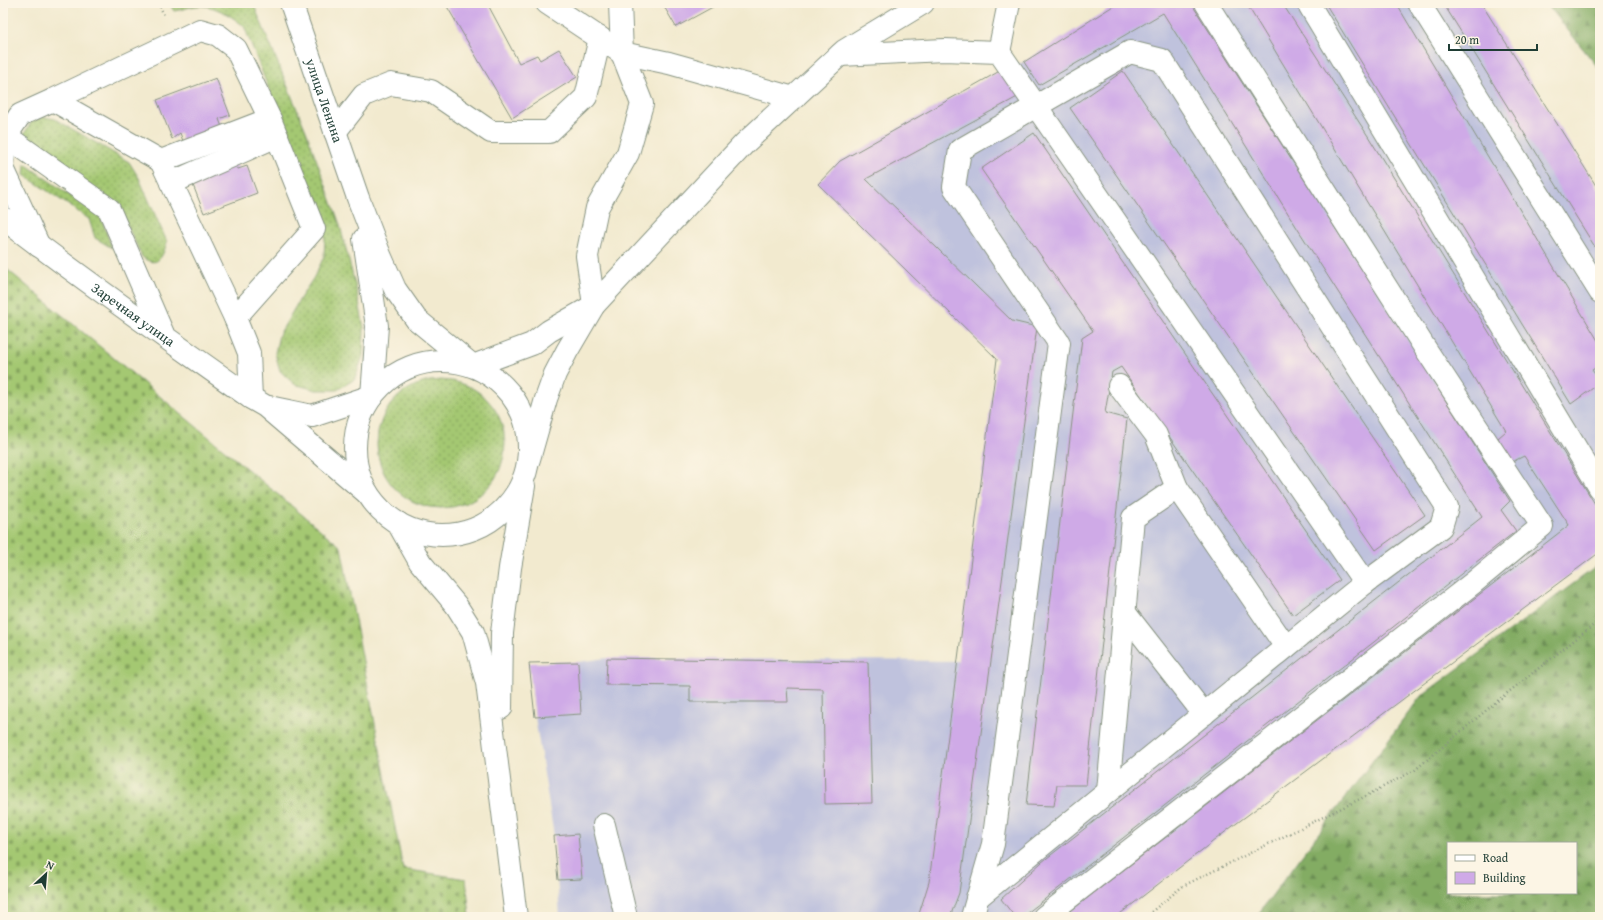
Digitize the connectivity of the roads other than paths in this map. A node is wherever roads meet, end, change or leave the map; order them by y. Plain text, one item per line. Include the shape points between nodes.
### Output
1 (291, 3) edge
2 (547, 3) edge
3 (620, 3) edge
4 (923, 3) edge
5 (1009, 3) edge
6 (1206, 3) edge
7 (1308, 3) edge
8 (1419, 3) edge
9 (600, 38) junction
10 (999, 52) junction
11 (622, 53) junction
12 (840, 55) junction
13 (794, 98) junction
14 (53, 100) junction
15 (1036, 106) junction
16 (10, 124) edge
17 (273, 128) junction
18 (335, 132) junction
19 (161, 161) junction
20 (171, 183) junction
21 (358, 198) junction
22 (3, 218) edge
23 (39, 246) junction
24 (1600, 292) edge
25 (594, 305) junction
26 (235, 318) junction
27 (165, 336) junction
28 (473, 366) junction
29 (1119, 386) dead end
30 (372, 396) junction
31 (258, 402) junction
32 (527, 466) junction
33 (1177, 488) junction
34 (1600, 488) edge
35 (367, 493) junction
36 (398, 523) junction
37 (1364, 583) junction
38 (1125, 613) junction
39 (1286, 647) junction
40 (1204, 714) junction
41 (500, 783) junction
42 (1108, 791) junction
43 (604, 825) dead end
44 (975, 907) edge
45 (516, 917) edge
46 (626, 917) edge
47 (1044, 917) edge

1 - 18 main road, улица Ленина
2 - 9 main road
3 - 11 main road
4 - 12 main road
5 - 10 main road
6 - 47 main road via 1425,348 1542,526 1473,583
7 - 34 main road
8 - 24 main road
9 - 11 main road
9 - 18 main road via 586,97 548,132 491,132 431,91 391,84 364,94
10 - 12 main road via 944,50
10 - 15 main road
11 - 13 main road via 669,63
11 - 25 main road via 642,104 628,153 597,208 587,256
12 - 13 main road
13 - 25 main road via 745,143
14 - 16 main road
14 - 17 main road via 200,30 218,35 236,49
14 - 19 main road
15 - 37 main road
15 - 37 main road via 1130,52 1162,60 1447,507 1441,527
15 - 44 main road via 960,150 954,187 1059,343 993,844
16 - 23 main road via 3,168
16 - 27 main road via 109,209
17 - 19 main road
17 - 20 main road
17 - 26 main road via 314,229
18 - 21 main road, улица Ленина
19 - 20 main road
20 - 26 main road
21 - 28 main road via 395,289 416,319
21 - 30 main road via 377,326
22 - 23 main road, Заречная улица
23 - 27 main road, Заречная улица
25 - 28 main road via 532,344
25 - 32 main road via 556,374 546,399
26 - 31 main road via 249,353
27 - 31 main road, Заречная улица
28 - 30 main road via 445,361 417,364 392,376
28 - 32 main road via 498,381 517,403 528,430
29 - 33 main road via 1156,435
30 - 31 main road via 312,416
30 - 35 main road via 359,418 354,443 357,469
31 - 35 main road, Заречная улица
32 - 36 main road via 515,496 497,516 474,529 448,535 422,533
32 - 41 main road via 502,633
33 - 38 main road via 1133,518
33 - 39 main road
35 - 36 main road via 380,510
36 - 41 main road via 420,562 456,605 473,632 487,683
37 - 39 main road
38 - 40 main road
38 - 42 main road
39 - 40 main road
40 - 42 main road
41 - 45 main road
42 - 44 main road
43 - 46 main road

